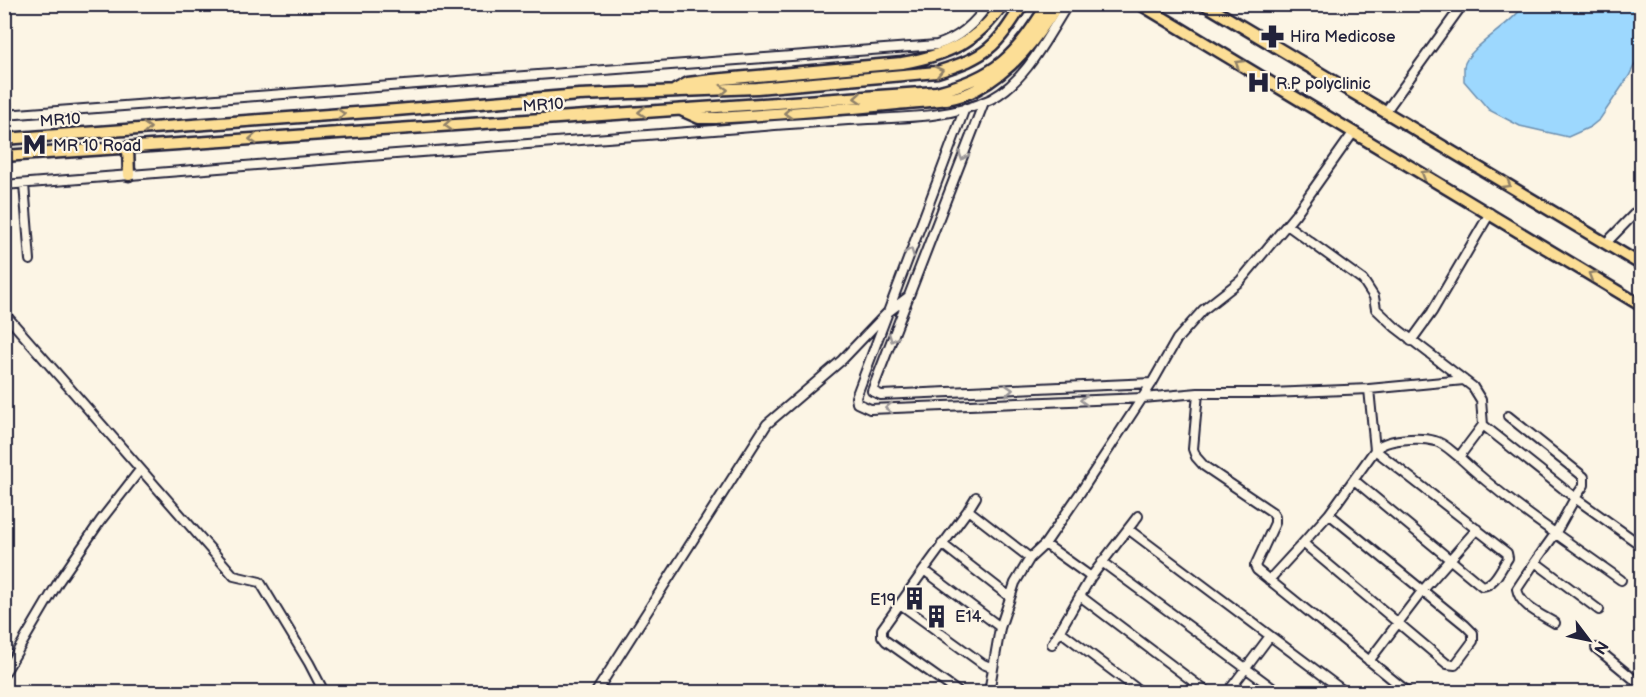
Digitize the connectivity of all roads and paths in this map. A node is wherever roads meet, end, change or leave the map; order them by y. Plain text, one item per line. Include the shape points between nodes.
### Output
1 (988, 4) edge
2 (1003, 4) edge
3 (1023, 4) edge
4 (1048, 4) edge
5 (1058, 4) edge
6 (1068, 4) edge
7 (1140, 4) edge
8 (1204, 4) edge
9 (1463, 4) edge
10 (669, 93) junction
11 (984, 102) junction
12 (965, 108) junction
13 (680, 110) junction
14 (1386, 111) junction
15 (4, 115) edge
16 (1353, 133) junction
17 (4, 139) edge
18 (128, 148) junction
19 (4, 156) edge
20 (129, 175) junction
21 (24, 184) junction
22 (4, 185) edge
23 (1641, 206) edge
24 (1490, 213) junction
25 (1287, 225) junction
26 (1606, 243) junction
27 (30, 260) dead end
28 (1641, 265) edge
29 (909, 296) junction
30 (1641, 306) edge
31 (4, 313) edge
32 (887, 313) junction
33 (1411, 340) junction
34 (1464, 380) junction
35 (1152, 383) junction
36 (1369, 389) junction
37 (1198, 393) junction
38 (1143, 398) junction
39 (1508, 416) dead end
40 (1483, 425) junction
41 (1376, 450) junction
42 (1459, 457) junction
43 (140, 470) junction
44 (1353, 480) junction
45 (976, 497) dead end
46 (1575, 498) junction
47 (968, 510) junction
48 (1329, 514) junction
49 (1138, 516) dead end
50 (1128, 529) junction
51 (1477, 529) junction
52 (1555, 534) junction
53 (1303, 543) junction
54 (942, 544) junction
55 (1045, 544) junction
56 (1641, 546) edge
57 (1030, 558) junction
58 (1450, 558) junction
59 (1102, 562) junction
60 (1535, 562) junction
61 (924, 570) junction
62 (1091, 577) junction
63 (1269, 580) junction
64 (1621, 580) dead end
65 (1423, 590) junction
66 (1080, 596) junction
67 (1010, 597) junction
68 (900, 604) junction
69 (1599, 610) dead end
70 (1399, 623) junction
71 (1555, 623) dead end
72 (1000, 627) junction
73 (1060, 631) junction
74 (1270, 636) junction
75 (1052, 644) dead end
76 (1596, 648) dead end
77 (1369, 661) junction
78 (993, 669) junction
79 (1246, 669) junction
80 (4, 675) edge
81 (1641, 686) edge
82 (324, 693) edge
83 (596, 693) edge
84 (958, 693) edge
85 (989, 693) edge
86 (1142, 693) edge
87 (1207, 693) edge
88 (1228, 693) edge
89 (1278, 693) edge
90 (1345, 693) edge
91 (1408, 693) edge

1 - 15 street via 970,27 937,45
2 - 10 main road via 975,36 930,58 688,83
10 -> 3 main road, MR10 via 937,72 985,53 1003,35
4 -> 13 main road, MR10 via 1025,40 1002,63 963,86 936,92
5 -> 13 main road via 1032,44 1014,63 976,90 957,97 716,118 699,118
6 - 11 street via 1015,81
16 -> 7 main road
8 - 14 main road
9 - 14 street
17 -> 10 main road, MR10 via 579,95
11 - 12 street
11 -> 29 street
12 - 20 street via 915,118 772,125
32 -> 12 street
13 -> 18 main road, MR10
14 -> 26 main road
24 -> 16 main road
16 - 25 street
18 - 19 main road, MR10
18 - 20 main road
20 - 21 street
21 - 22 street
21 - 27 street
23 - 26 street
30 -> 24 main road
24 - 33 street via 1432,312
25 - 33 street via 1363,280 1374,297 1376,309
25 - 35 street via 1240,281 1203,310 1177,339
26 - 28 main road
29 - 32 street
29 -> 35 street via 872,392 881,395
31 - 43 street
38 -> 32 street via 870,409 857,403 856,397
32 - 83 street via 842,360 767,424
33 - 34 street
34 - 36 street
34 - 40 street via 1481,400
35 - 38 street
36 - 37 street
36 - 41 street
37 - 38 street
37 - 63 street via 1193,449 1196,457 1275,517 1256,566
38 - 55 street
39 - 46 street via 1584,477 1584,485
40 - 42 street
40 - 46 street
41 - 42 street via 1388,441 1420,439 1440,443
41 - 44 street
41 - 51 street
42 - 52 street
43 - 80 street via 59,581
43 - 82 street via 234,576 260,582
44 - 48 street
44 - 58 street
45 - 47 street
46 - 52 street
46 - 56 street
47 - 54 street
47 - 57 street
48 - 53 street
48 - 65 street
49 - 50 street
50 - 59 street
50 - 74 street
51 - 58 street
51 - 58 street via 1507,553 1508,558 1491,584 1482,586
52 - 60 street
52 - 64 street
53 - 63 street
53 - 70 street
54 - 61 street
54 - 67 street
55 - 57 street
55 - 62 street
57 - 67 street
58 - 65 street
59 - 62 street
59 - 79 street
60 - 69 street
60 - 71 street via 1517,589 1518,596
61 - 68 street
61 - 72 street
62 - 66 street
63 - 77 street
65 - 70 street
65 - 70 street via 1473,633 1473,641 1464,655 1451,666
66 - 73 street
66 - 87 street
67 - 72 street
68 - 78 street
68 - 84 street via 882,629 882,636
70 - 77 street
72 - 78 street
73 - 75 street
73 - 86 street
74 - 79 street
74 - 90 street
76 - 81 street
77 - 91 street
78 - 85 street
79 - 88 street
79 - 89 street

